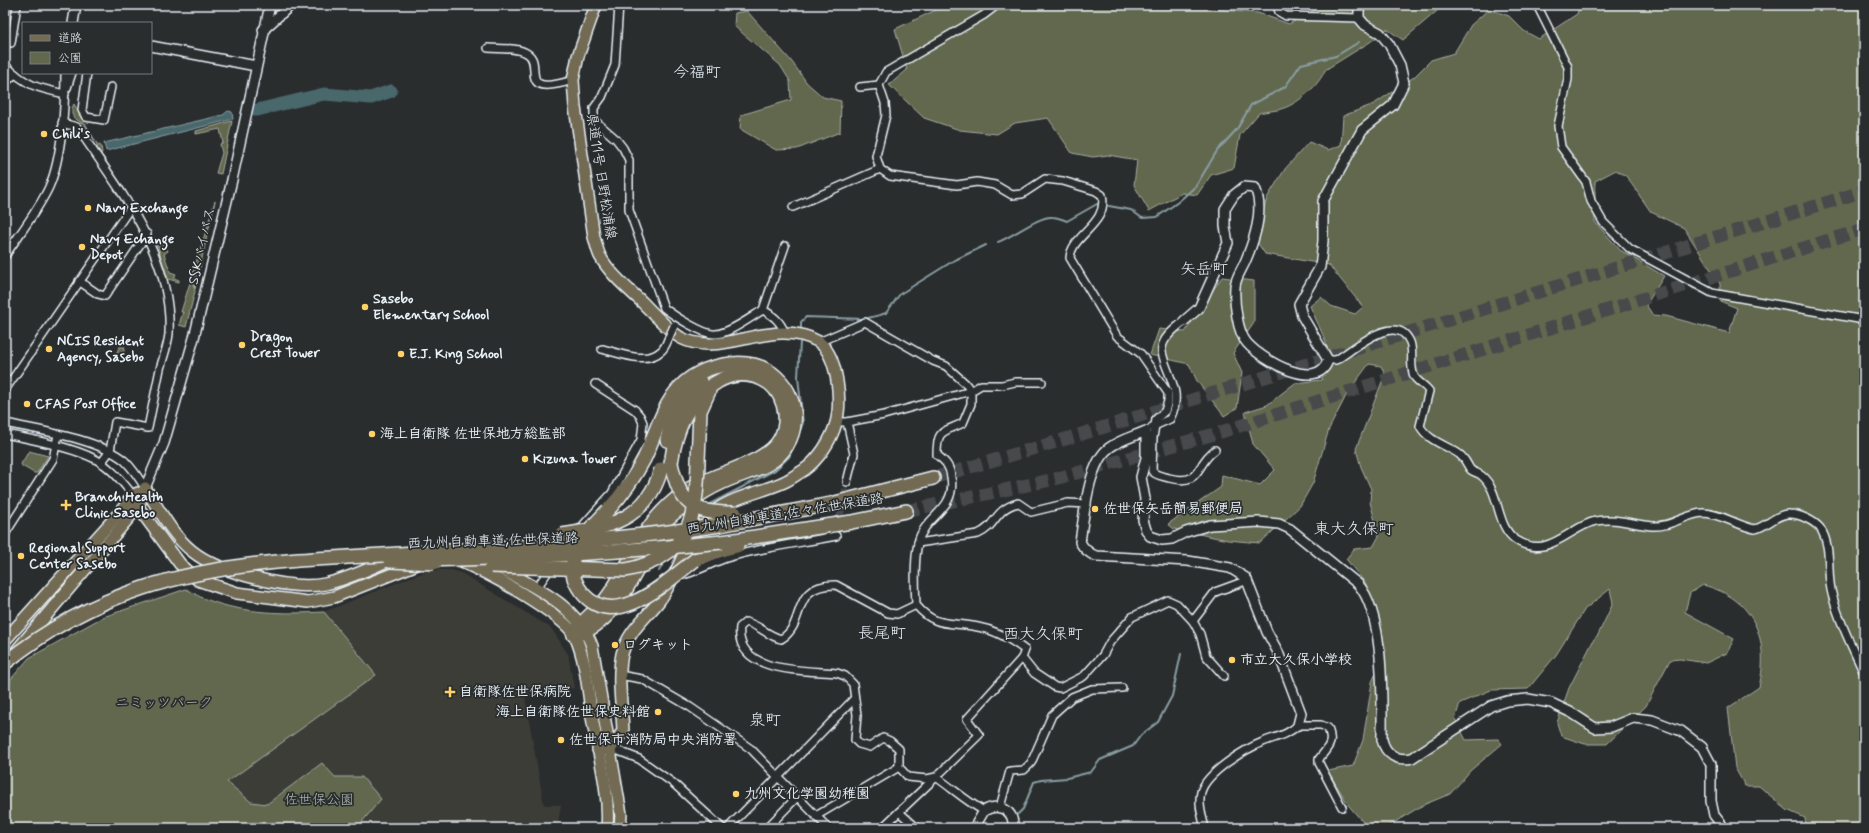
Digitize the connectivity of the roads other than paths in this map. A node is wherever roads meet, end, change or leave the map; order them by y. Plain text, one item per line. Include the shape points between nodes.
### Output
1 (17, 5) edge
2 (76, 5) edge
3 (270, 5) edge
4 (290, 5) edge
5 (596, 5) edge
6 (620, 5) edge
7 (998, 5) edge
8 (1277, 5) edge
9 (1359, 5) edge
10 (1537, 5) edge
11 (1359, 18) junction
12 (73, 22) edge
13 (263, 30) junction
14 (11, 43) dead end
15 (152, 46) edge
16 (488, 48) dead end
17 (5, 65) edge
18 (256, 66) junction
19 (15, 74) junction
20 (65, 74) edge
21 (72, 74) edge
22 (88, 74) edge
23 (573, 80) junction
24 (5, 83) edge
25 (879, 85) junction
26 (111, 87) dead end
27 (860, 87) dead end
28 (65, 94) junction
29 (62, 123) junction
30 (880, 169) junction
31 (131, 207) junction
32 (793, 207) dead end
33 (147, 234) junction
34 (786, 246) dead end
35 (5, 256) edge
36 (79, 281) junction
37 (763, 310) junction
38 (1864, 320) edge
39 (676, 322) junction
40 (1184, 322) joint
41 (785, 333) junction
42 (819, 342) junction
43 (602, 349) dead end
44 (1328, 360) junction
45 (718, 367) junction
46 (1042, 382) dead end
47 (595, 384) dead end
48 (713, 384) junction
49 (5, 390) edge
50 (971, 391) junction
51 (842, 422) junction
52 (5, 423) edge
53 (1155, 425) junction
54 (1146, 431) junction
55 (5, 434) edge
56 (58, 435) junction
57 (56, 446) junction
58 (1215, 450) dead end
59 (110, 451) junction
60 (101, 463) junction
61 (666, 466) junction
62 (933, 478) tunnel mouth
63 (847, 482) tunnel mouth
64 (907, 485) junction
65 (145, 488) junction
66 (133, 495) junction
67 (1087, 504) junction
68 (138, 507) junction
69 (906, 511) tunnel mouth
70 (852, 522) junction
71 (667, 532) joint
72 (5, 534) edge
73 (836, 536) dead end
74 (918, 543) junction
75 (668, 547) joint
76 (427, 551) junction
77 (319, 559) junction
78 (384, 560) junction
79 (674, 576) junction
80 (1248, 580) junction
81 (536, 589) junction
82 (916, 605) junction
83 (1193, 621) junction
84 (584, 628) junction
85 (574, 636) junction
86 (5, 640) edge
87 (1022, 658) junction
88 (5, 664) edge
89 (1864, 673) edge
90 (619, 675) junction
91 (1224, 676) dead end
92 (1122, 688) dead end
93 (854, 699) junction
94 (1298, 725) junction
95 (611, 748) junction
96 (598, 750) junction
97 (899, 767) junction
98 (778, 777) junction
99 (936, 777) junction
100 (797, 797) junction
101 (619, 802) junction
102 (1000, 807) junction
103 (1342, 807) dead end
104 (984, 811) junction
105 (899, 812) junction
106 (816, 816) junction
107 (610, 826) edge
108 (620, 828) edge
109 (722, 828) edge
110 (728, 828) edge
111 (768, 828) edge
112 (828, 828) edge
113 (882, 828) edge
114 (917, 828) edge
115 (974, 828) edge
116 (1013, 828) edge
117 (1206, 828) edge
118 (1724, 828) edge

1 - 14 street
2 - 12 street
3 - 13 street, SSKバイパス
4 - 13 street
5 - 23 main road, 県道11号 日野松浦線 via 578,56
6 - 39 street via 615,65 602,97 594,108 594,120 616,139 629,160 631,215 657,282 664,308
7 - 25 street via 886,72
8 - 11 street via 1279,12 1286,16
9 - 11 street
10 - 38 street via 1568,68 1558,126 1561,147 1586,182 1591,201 1614,235 1630,249 1712,293
11 - 44 street via 1380,33 1389,44 1400,65 1404,83 1393,105 1362,130 1323,202 1320,267 1299,304 1302,316
13 - 18 street, SSKバイパス
15 - 18 street
16 - 23 street via 521,51 530,56 535,81 539,83 554,86
17 - 19 street
18 - 65 street, SSKバイパス via 194,338 164,443
19 - 24 street
19 - 28 street via 36,88
20 - 28 street
21 - 28 street
22 - 26 street via 82,110 84,115 104,120
23 - 41 main road, 県道11号 日野松浦線 via 594,237 600,256 616,276 680,338 698,343 725,343 764,334
25 - 27 street
25 - 30 street via 886,103 886,115 876,156
28 - 29 street
29 - 31 street via 78,127
29 - 35 street via 59,152 49,188
30 - 32 street
30 - 53 street via 890,176 901,178 958,185 977,182 995,185 1012,194 1022,194 1045,179 1064,181 1102,195 1103,207 1095,223 1070,251 1070,258 1117,336 1141,354 1168,393 1165,411 1156,419
31 - 33 street
31 - 36 street
33 - 36 street via 105,296
33 - 59 street via 165,283 168,334 148,428 115,422
34 - 37 street
36 - 49 street
37 - 39 street via 724,333 715,335
37 - 41 street via 782,324
39 - 43 street, bridge via 662,350 652,357 642,358
40 - 44 street via 1199,308 1228,243 1225,209 1234,195 1244,188 1255,188 1259,198 1257,222 1235,285 1237,315 1242,332 1247,343 1267,358 1295,372 1317,374 1326,368
40 - 53 street via 1167,338 1162,348 1176,392 1176,407 1170,419
41 - 42 main road, 県道11号 日野松浦線
42 - 50 street via 865,322 946,366
42 - 51 main road via 835,365
44 - 89 street via 1336,360 1379,332 1392,329 1401,332 1410,342 1411,366 1415,377 1429,392 1420,426 1424,434 1458,454 1466,460 1470,470 1482,476 1494,495 1507,531 1514,539 1525,544 1536,546 1553,543 1596,521 1616,519 1665,526 1690,515 1703,513 1755,529 1763,527 1782,514 1792,514 1809,520 1819,527 1825,537 1832,593
45 - 61 highway via 695,385 684,397 676,412 671,423
45 - 70 highway, bridge via 704,370 690,378 675,393 661,417 643,460 622,495 580,542 572,566 573,577 579,589 587,598 598,604 608,608 619,608 634,603 695,560 720,550
45 - 84 highway via 738,363 755,365 767,370 782,383 794,404 793,432 788,444 770,462 756,471 721,482 694,499 660,527 624,595 599,622
46 - 50 street via 981,385
47 - 81 street via 640,416 643,423 641,440 612,493 580,526
48 - 61 highway via 698,395 688,410 679,427
48 - 78 highway, bridge via 700,411 698,491 694,511 678,543 656,561 642,567 604,571
48 - 84 highway via 728,375 743,374 766,381 775,390 784,407 784,428 780,439 764,455 707,479 686,491 665,509 644,534 621,578
50 - 51 street via 897,411
50 - 74 street via 971,404 963,423 942,433 937,439 937,455 946,462 953,486 946,506 924,530
51 - 63 street via 854,454
51 - 79 main road via 819,456 806,468 785,482 735,500 706,518 693,534
52 - 56 street
53 - 54 street
53 - 58 street via 1152,471 1160,476 1191,479 1206,456
54 - 67 street via 1109,448 1093,473
54 - 118 street via 1146,458 1142,477 1144,520 1150,536 1162,540 1172,539 1210,525 1259,522 1279,524 1290,528 1306,540 1366,593 1381,658 1382,740 1391,755 1397,758 1412,758 1490,706 1507,701 1528,699 1551,703 1595,728 1611,727 1633,718 1652,720 1682,731 1702,747 1711,764 1711,801 1714,815
55 - 57 street
56 - 57 street
56 - 59 street
57 - 60 street via 82,453
57 - 72 street via 53,459
59 - 60 street
59 - 65 street via 133,469
60 - 66 street via 120,479
61 - 64 highway, bridge via 684,498 707,512 735,513 790,506 866,490
61 - 76 highway, bridge via 649,498 635,512 600,528 554,537
62 - 64 highway, 西九州自動車道;佐々佐世保道路
64 - 71 highway, 西九州自動車道;佐々佐世保道路, bridge via 831,504 720,525
65 - 66 main road
65 - 68 main road
65 - 81 main road via 180,540 192,551 207,562 240,575 308,586 326,584 422,547 432,546 479,556
66 - 68 main road
66 - 86 main road
67 - 74 street via 1068,503 1031,512 1018,503 999,512 986,530 978,534
67 - 80 street via 1080,542 1089,553 1096,556 1188,561 1230,568
68 - 85 main road via 180,564 198,580 222,589 308,602 334,598 426,560 455,560 474,566 555,615
68 - 88 main road
69 - 70 highway, 西九州自動車道;佐々佐世保道路
70 - 75 highway, 西九州自動車道;佐々佐世保道路, bridge via 722,542
71 - 76 highway, 西九州自動車道;佐世保道路, bridge via 592,541
73 - 79 street via 732,556 710,563 690,574
74 - 82 street
75 - 78 highway, 西九州自動車道;佐世保道路, bridge via 546,556
76 - 77 highway, 西九州自動車道;佐世保道路, bridge
77 - 78 highway, 西九州自動車道;佐世保道路, bridge
77 - 88 highway, 西九州自動車道;佐世保道路, bridge via 262,563 203,572 133,590 99,604 54,628
79 - 90 main road via 659,601 635,627 627,641 622,653
80 - 83 street via 1215,592
80 - 94 street via 1301,713
81 - 84 main road via 565,607
82 - 87 street via 931,620 979,627 1014,641 1025,650
82 - 93 street via 897,614 888,613 836,585 827,585 814,589 804,598 789,635 781,639 773,637 752,623 746,622 740,627 738,636 748,654 778,668 834,672 845,676 852,684
83 - 87 street via 1177,604 1168,600 1144,610 1132,617 1084,676 1060,688 1034,673
83 - 91 street via 1200,634 1206,656
84 - 85 highway
84 - 95 main road via 592,646
85 - 96 main road via 583,661
87 - 99 street via 967,719 979,735
90 - 95 main road via 623,731
90 - 98 street via 642,679 690,707 751,749
92 - 102 street via 1092,689 1072,697 1052,715 1030,763 1024,770 1010,771
93 - 97 street via 857,715 855,740 870,747 883,738 890,741 899,749
93 - 98 street
94 - 103 street via 1321,725 1328,728 1331,742 1319,763
94 - 117 street via 1291,732 1261,742 1235,757 1204,785 1200,793 1200,810
95 - 96 main road
95 - 101 main road
95 - 109 street via 639,760 673,783
96 - 107 main road
97 - 99 street via 908,777
97 - 106 street
98 - 100 street
98 - 110 street
99 - 104 street via 953,788 966,801
99 - 105 street
100 - 106 street
100 - 111 street
101 - 107 main road
101 - 108 main road
102 - 104 street
102 - 116 street via 1012,816
104 - 115 street
105 - 113 street
105 - 114 street
106 - 112 street

